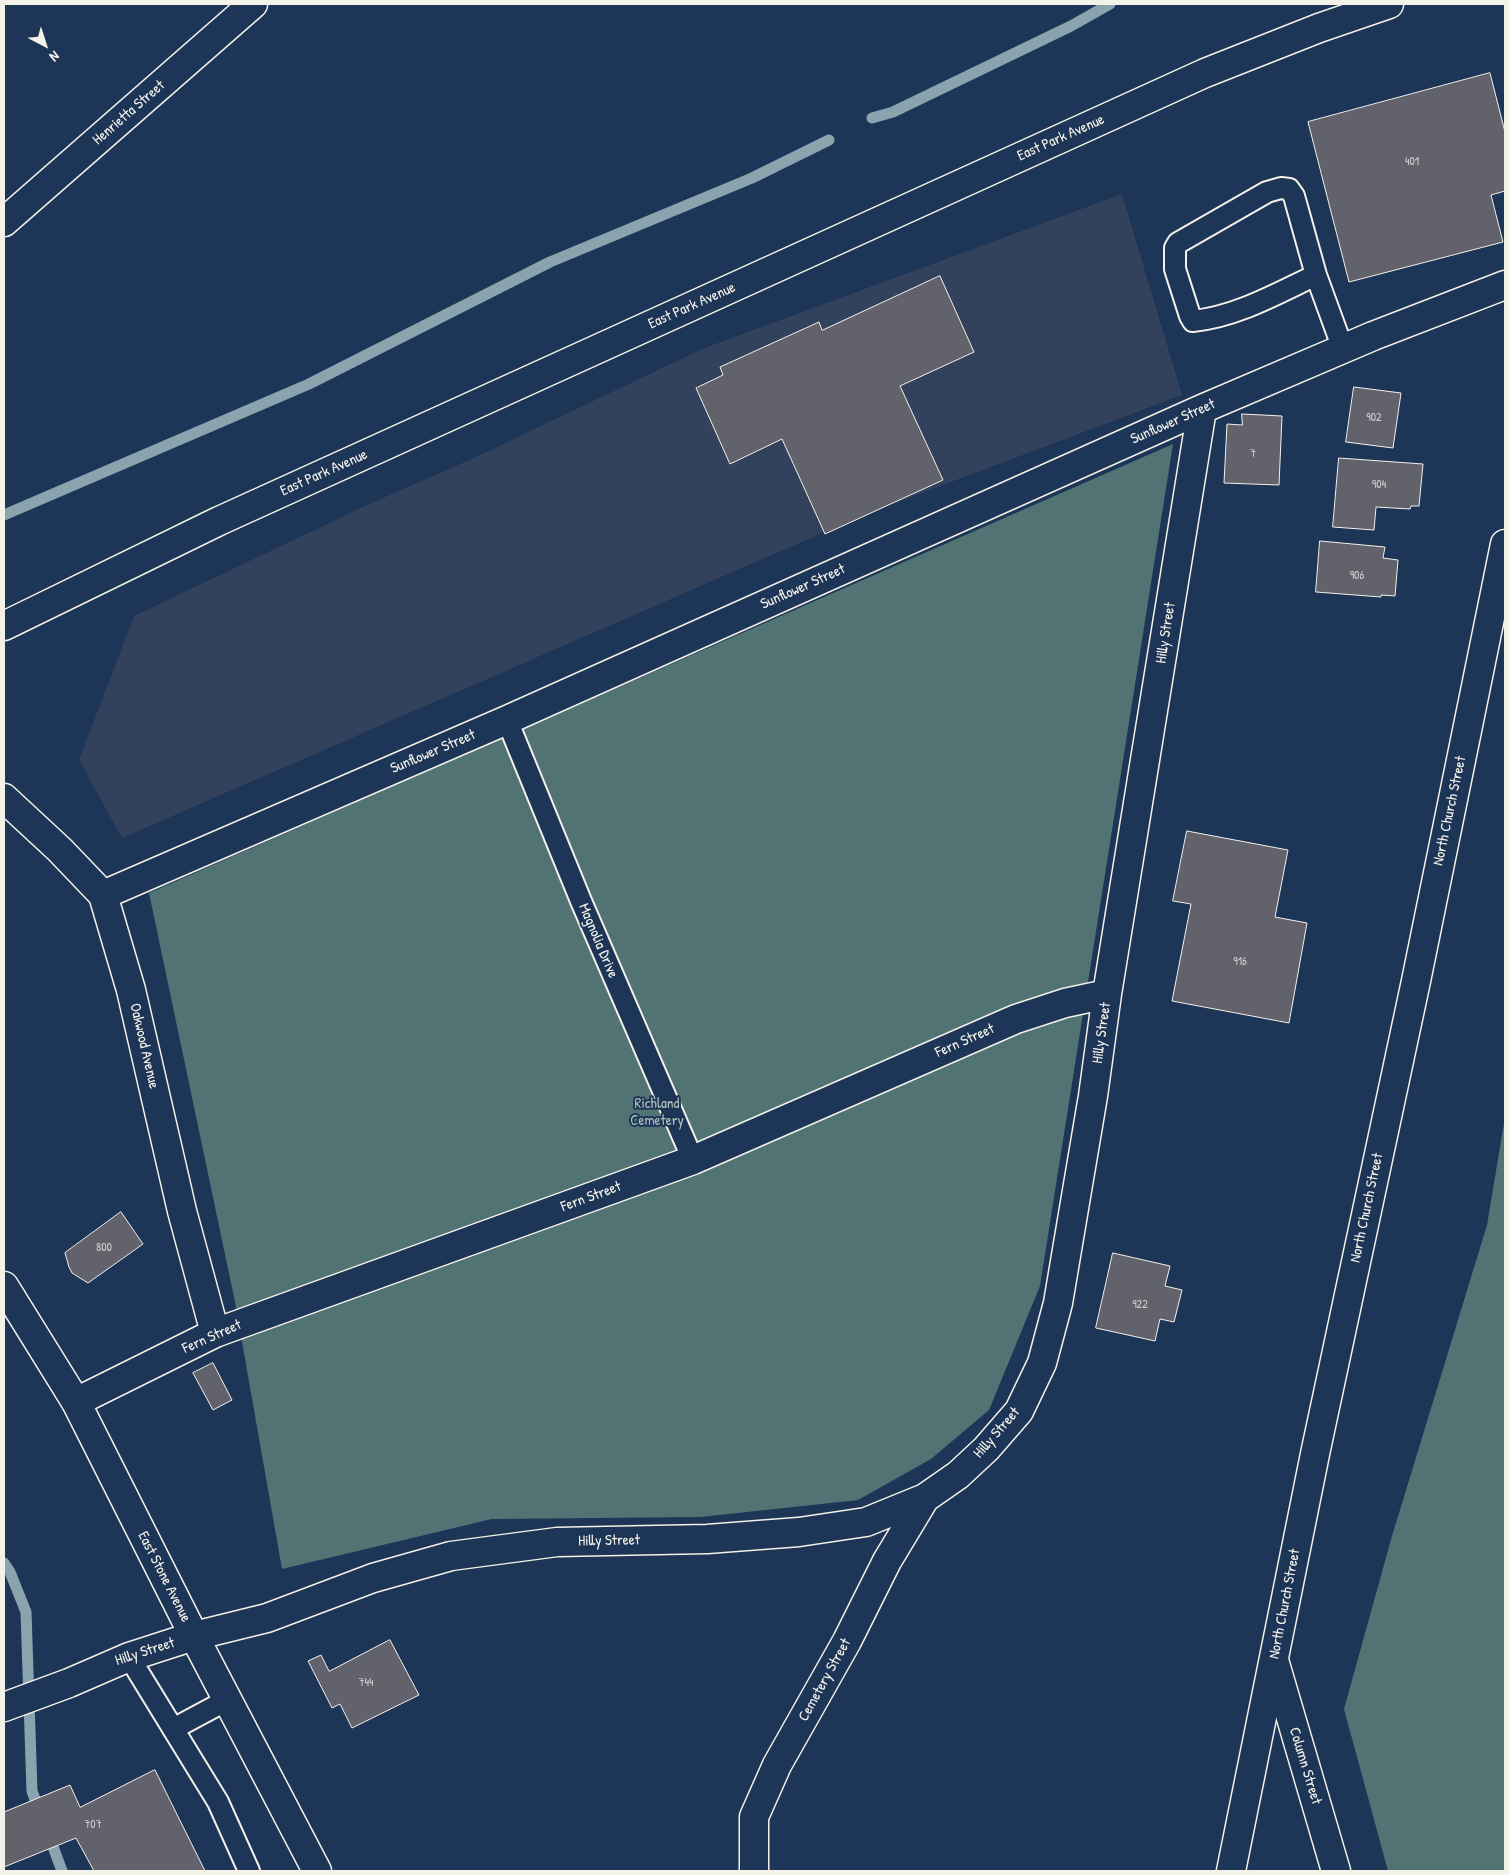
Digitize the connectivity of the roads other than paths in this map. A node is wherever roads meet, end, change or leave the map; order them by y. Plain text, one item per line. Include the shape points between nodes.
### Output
1 (254, 4) edge
2 (1389, 4) edge
3 (4, 222) edge
4 (1316, 275) junction
5 (1505, 285) edge
6 (1343, 348) junction
7 (1202, 409) junction
8 (1505, 544) edge
9 (4, 626) edge
10 (507, 720) junction
11 (4, 798) edge
12 (103, 895) junction
13 (1107, 994) junction
14 (693, 1160) junction
15 (4, 1287) edge
16 (216, 1333) junction
17 (76, 1402) junction
18 (925, 1498) junction
19 (194, 1636) junction
20 (129, 1657) junction
21 (1274, 1660) junction
22 (227, 1700) junction
23 (4, 1707) edge
24 (173, 1729) junction
25 (249, 1871) edge
26 (318, 1871) edge
27 (754, 1871) edge
28 (1232, 1871) edge
29 (1336, 1871) edge

1 - 3 main road, Henrietta Street
2 - 9 main road, East Park Avenue via 1205,73 219,521
4 - 4 lane via 1294,196 1289,189 1267,192 1174,248 1176,269 1193,321 1245,308
4 - 6 lane
5 - 6 main road, Sunflower Street
6 - 7 main road, Sunflower Street
7 - 10 main road, Sunflower Street
7 - 13 main road, Hilly Street
8 - 21 main road, North Church Street
10 - 12 main road, Sunflower Street
10 - 14 lane, Magnolia Drive
11 - 12 main road, Oakwood Avenue
12 - 16 main road, Oakwood Avenue
13 - 14 main road, Fern Street via 1016,1019
13 - 18 main road, Hilly Street via 1058,1303 1042,1363 1019,1411 958,1475
14 - 16 main road, Fern Street
15 - 17 main road, East Stone Avenue
16 - 17 main road, Fern Street
17 - 19 main road, East Stone Avenue
18 - 19 main road, Hilly Street via 866,1522 799,1532 707,1539 556,1542 451,1556 373,1578 268,1618
18 - 27 main road, Cemetery Street via 887,1561 848,1641 776,1766 754,1817
19 - 20 main road, Hilly Street
19 - 22 main road, East Stone Avenue
20 - 23 main road, Hilly Street
20 - 24 lane
21 - 28 main road, North Church Street
21 - 29 main road, Column Street
22 - 24 lane
22 - 26 main road, East Stone Avenue
24 - 25 lane via 218,1802

